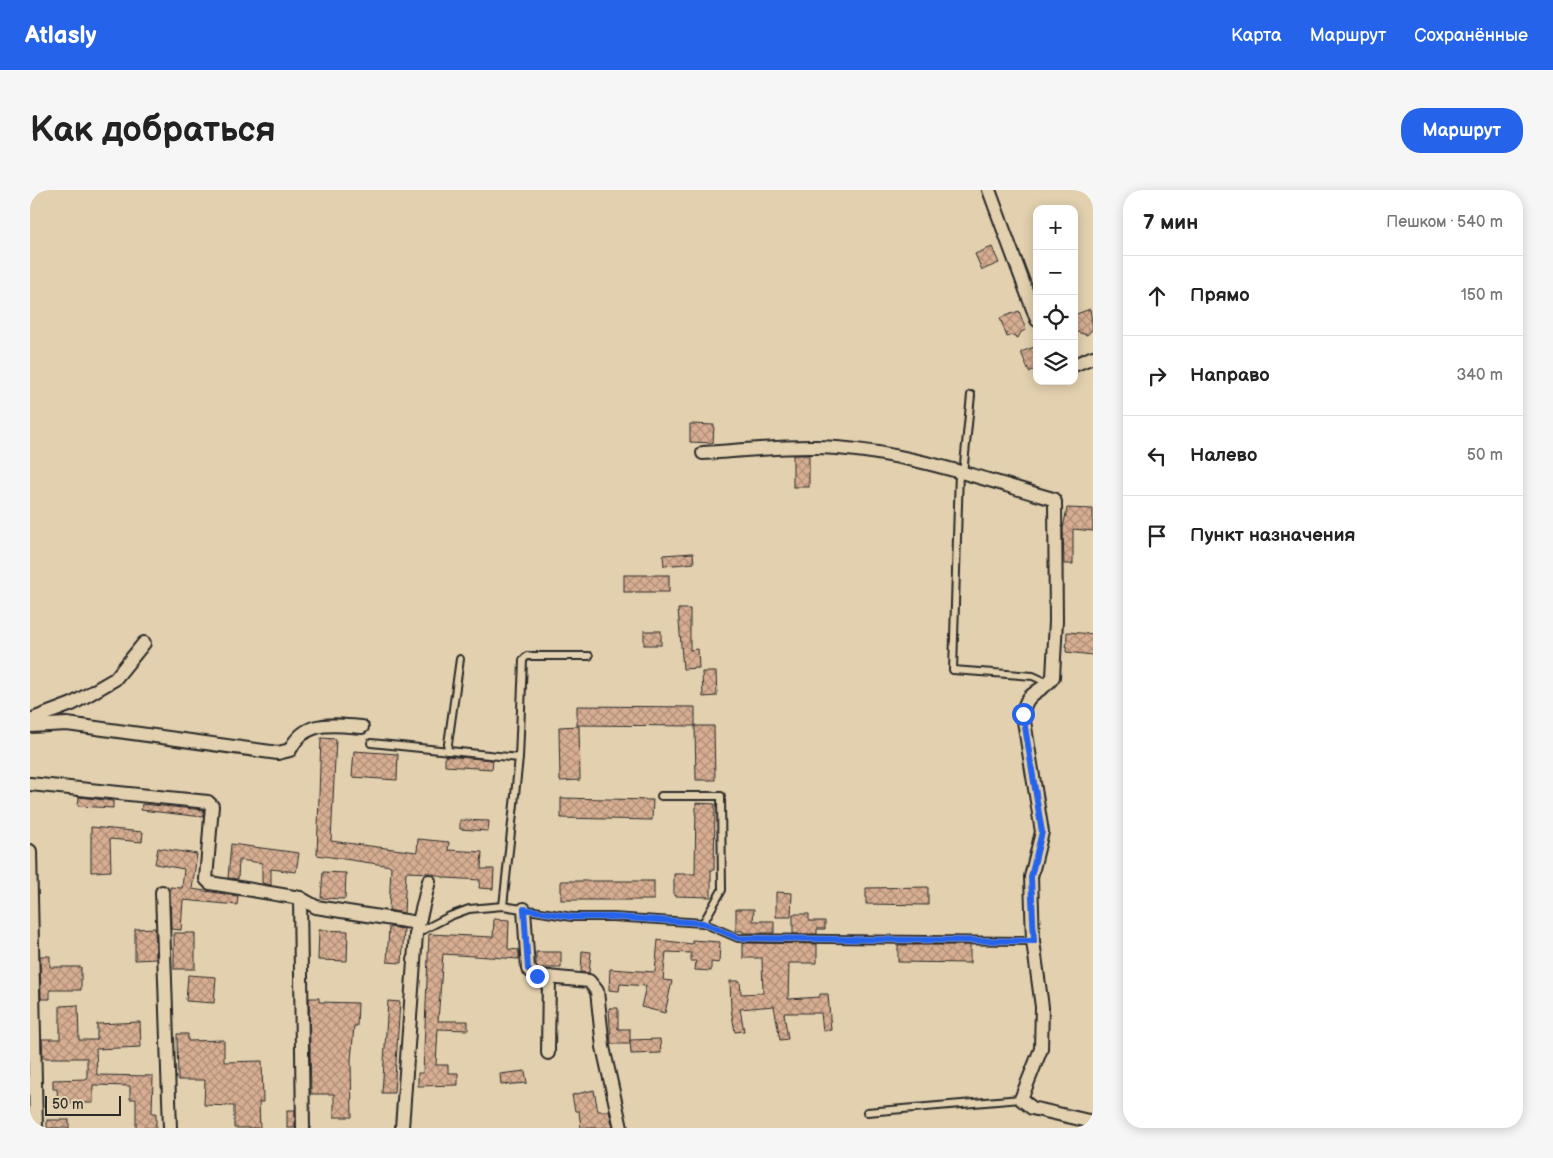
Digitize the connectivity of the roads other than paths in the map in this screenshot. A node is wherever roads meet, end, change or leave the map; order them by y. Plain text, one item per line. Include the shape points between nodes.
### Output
1 (989, 190) edge
2 (1033, 309) edge
3 (1093, 357) edge
4 (1078, 363) edge
5 (971, 395) dead end
6 (703, 453) dead end
7 (961, 473) junction
8 (144, 643) dead end
9 (589, 656) dead end
10 (460, 659) dead end
11 (1048, 683) junction
12 (30, 720) edge
13 (30, 726) edge
14 (362, 727) dead end
15 (371, 743) dead end
16 (447, 751) junction
17 (519, 758) junction
18 (30, 784) edge
19 (661, 796) dead end
20 (30, 851) edge
21 (429, 881) dead end
22 (162, 892) dead end
23 (300, 898) junction
24 (503, 906) junction
25 (524, 909) junction
26 (703, 923) junction
27 (417, 928) junction
28 (1034, 941) junction
29 (549, 977) junction
30 (548, 1053) dead end
31 (1021, 1099) junction
32 (868, 1112) dead end
33 (1093, 1122) edge
34 (36, 1128) edge
35 (170, 1128) edge
36 (303, 1128) edge
37 (402, 1128) edge
38 (622, 1128) edge

1 - 2 street
3 - 4 street
5 - 7 lane
6 - 7 street via 817,447 900,458
7 - 11 street via 1056,502 1054,663 1053,677
7 - 11 lane via 953,670 1033,676
8 - 12 street via 114,679 72,704
9 - 17 lane via 527,656 523,660
10 - 16 lane
11 - 28 street via 1030,696 1023,708 1042,832 1031,877
13 - 14 street via 67,724 278,753 290,750 300,734 315,727
15 - 16 lane
16 - 17 lane
17 - 24 lane
18 - 23 street via 208,802 212,806 208,882
19 - 26 lane via 721,796 722,890
20 - 34 street
21 - 27 street
22 - 35 street
23 - 27 street via 316,907
23 - 36 street
24 - 25 lane
24 - 27 lane via 469,909
25 - 26 lane via 572,917
25 - 29 street via 528,969 537,976
26 - 28 lane via 738,938
27 - 37 street
28 - 31 street via 1040,984 1041,1049
29 - 30 street
29 - 38 street via 590,981 595,985 603,1047
31 - 32 lane
31 - 33 street via 1032,1108

